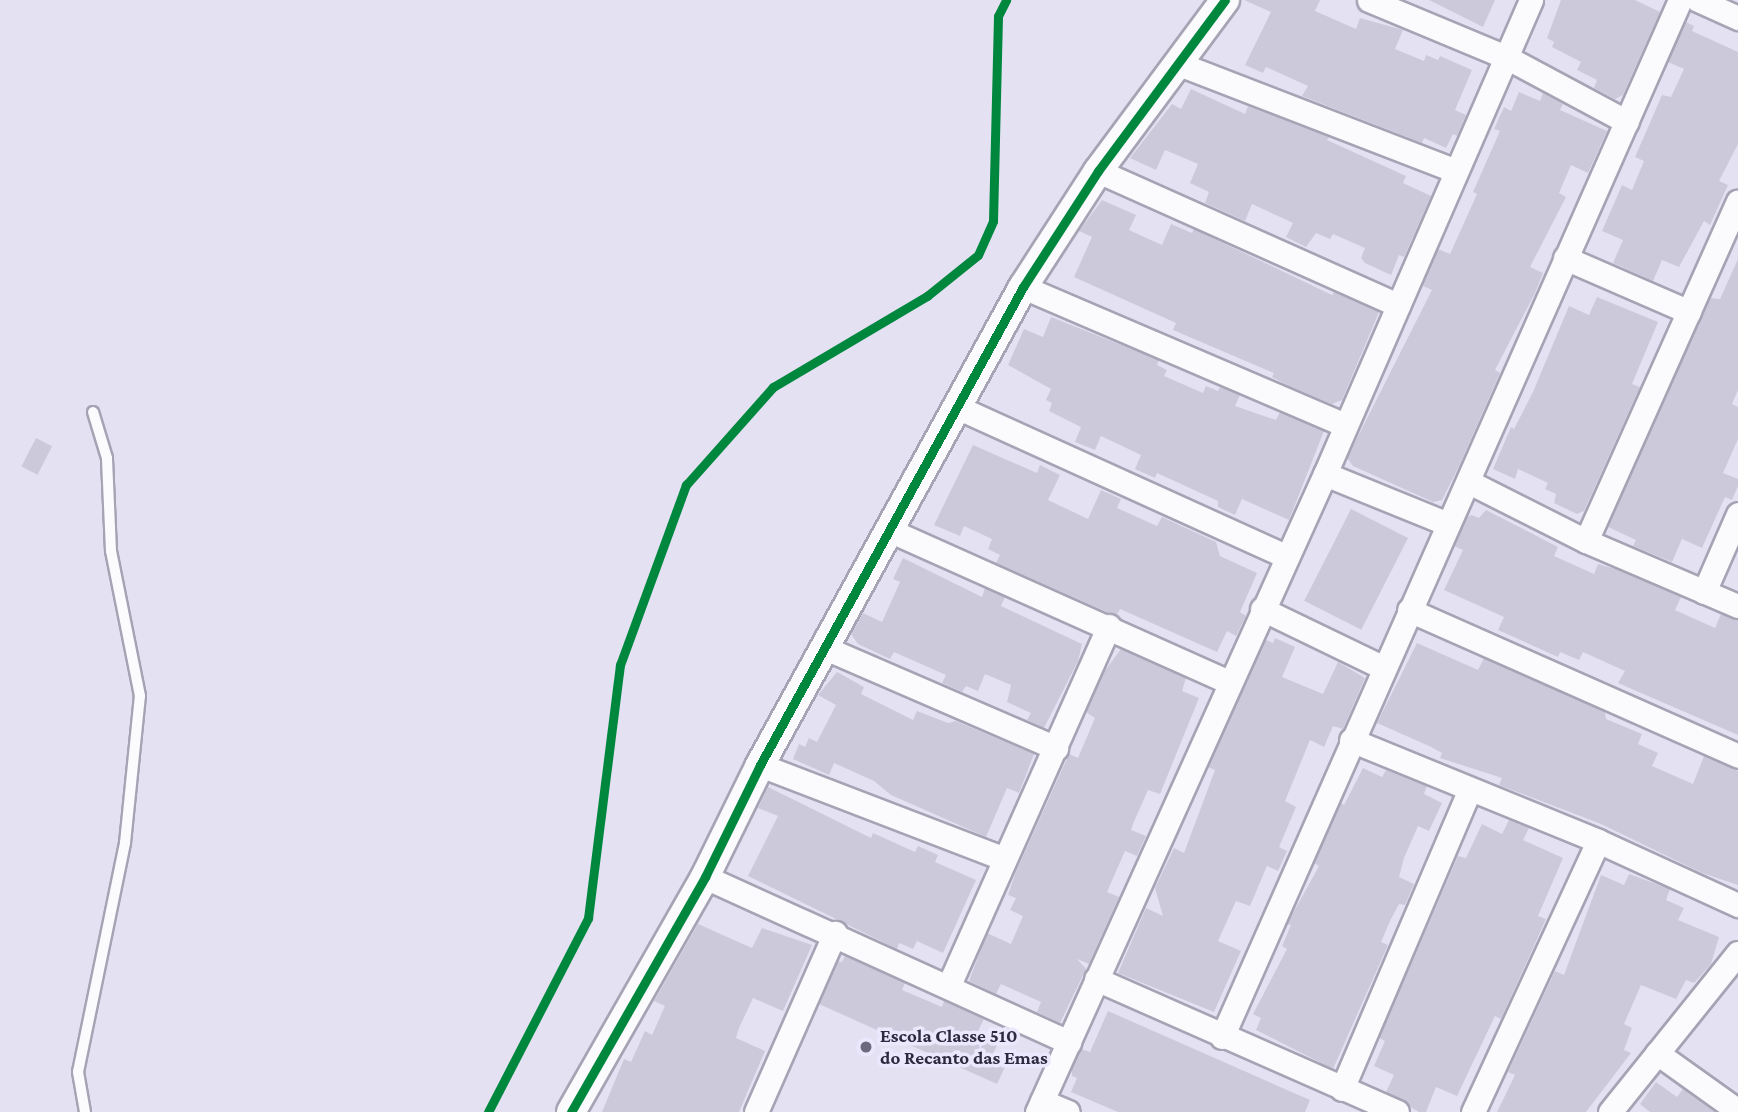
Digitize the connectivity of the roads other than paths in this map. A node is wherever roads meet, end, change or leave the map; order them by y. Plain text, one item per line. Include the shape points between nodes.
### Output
1 (1225, 0) edge
2 (1369, 0) edge
3 (1531, 0) edge
4 (1680, 0) edge
5 (1698, 0) edge
6 (1738, 18) edge
7 (1506, 57) junction
8 (1179, 64) junction
9 (1627, 122) junction
10 (1098, 171) junction
11 (1456, 172) junction
12 (1738, 201) edge
13 (1731, 234) edge
14 (1565, 258) junction
15 (1023, 287) junction
16 (1398, 305) junction
17 (1689, 312) junction
18 (959, 408) junction
19 (93, 412) dead end
20 (1345, 425) junction
21 (1325, 474) junction
22 (1469, 482) junction
23 (1738, 514) edge
24 (1448, 524) junction
25 (891, 531) junction
26 (1586, 541) junction
27 (1286, 556) junction
28 (1704, 592) junction
29 (1738, 606) edge
30 (1262, 609) junction
31 (1409, 610) junction
32 (1110, 626) junction
33 (825, 648) junction
34 (1382, 667) junction
35 (1229, 682) junction
36 (1351, 740) junction
37 (1056, 748) junction
38 (1738, 756) edge
39 (760, 765) junction
40 (1469, 791) junction
41 (1598, 841) junction
42 (1005, 859) junction
43 (705, 877) junction
44 (1738, 905) edge
45 (835, 933) junction
46 (1738, 953) edge
47 (1096, 979) junction
48 (949, 985) junction
49 (1222, 1037) junction
50 (1069, 1042) junction
51 (1657, 1053) junction
52 (1342, 1088) junction
53 (1040, 1106) edge
54 (1738, 1111) edge
55 (85, 1112) edge
56 (571, 1112) edge
57 (756, 1112) edge
58 (1068, 1112) edge
59 (1397, 1112) edge
60 (1473, 1112) edge
61 (1611, 1112) edge

1 - 8 street
2 - 7 street
3 - 7 street
4 - 9 street
5 - 6 street
7 - 9 street
7 - 11 street
8 - 10 street
8 - 11 street
9 - 14 street
10 - 15 street
10 - 16 street
11 - 16 street
12 - 13 street
13 - 17 street
14 - 17 street
14 - 22 street
15 - 18 street
15 - 20 street
16 - 20 street
17 - 26 street
18 - 25 street
18 - 27 street
19 - 55 lane via 107,458 111,551 140,696 124,843 78,1072
20 - 21 street
21 - 24 street
21 - 27 street
22 - 24 street
22 - 26 street
23 - 28 street
24 - 31 street
25 - 32 street
25 - 33 street
26 - 28 street
27 - 30 street
28 - 29 street
30 - 34 street
30 - 35 street
31 - 34 street
31 - 38 street
32 - 35 street
32 - 37 street
33 - 37 street
33 - 39 street
34 - 36 street
35 - 47 street
36 - 40 street
36 - 49 street
37 - 42 street
39 - 42 street
39 - 43 street
40 - 41 street
40 - 52 street
41 - 44 street
41 - 60 street
42 - 48 street
43 - 45 street
43 - 56 street
45 - 48 street
45 - 57 street
46 - 51 street
47 - 49 street
47 - 50 street
48 - 50 street
49 - 52 street
50 - 53 street
51 - 54 street
51 - 61 street
52 - 59 street
53 - 58 street

